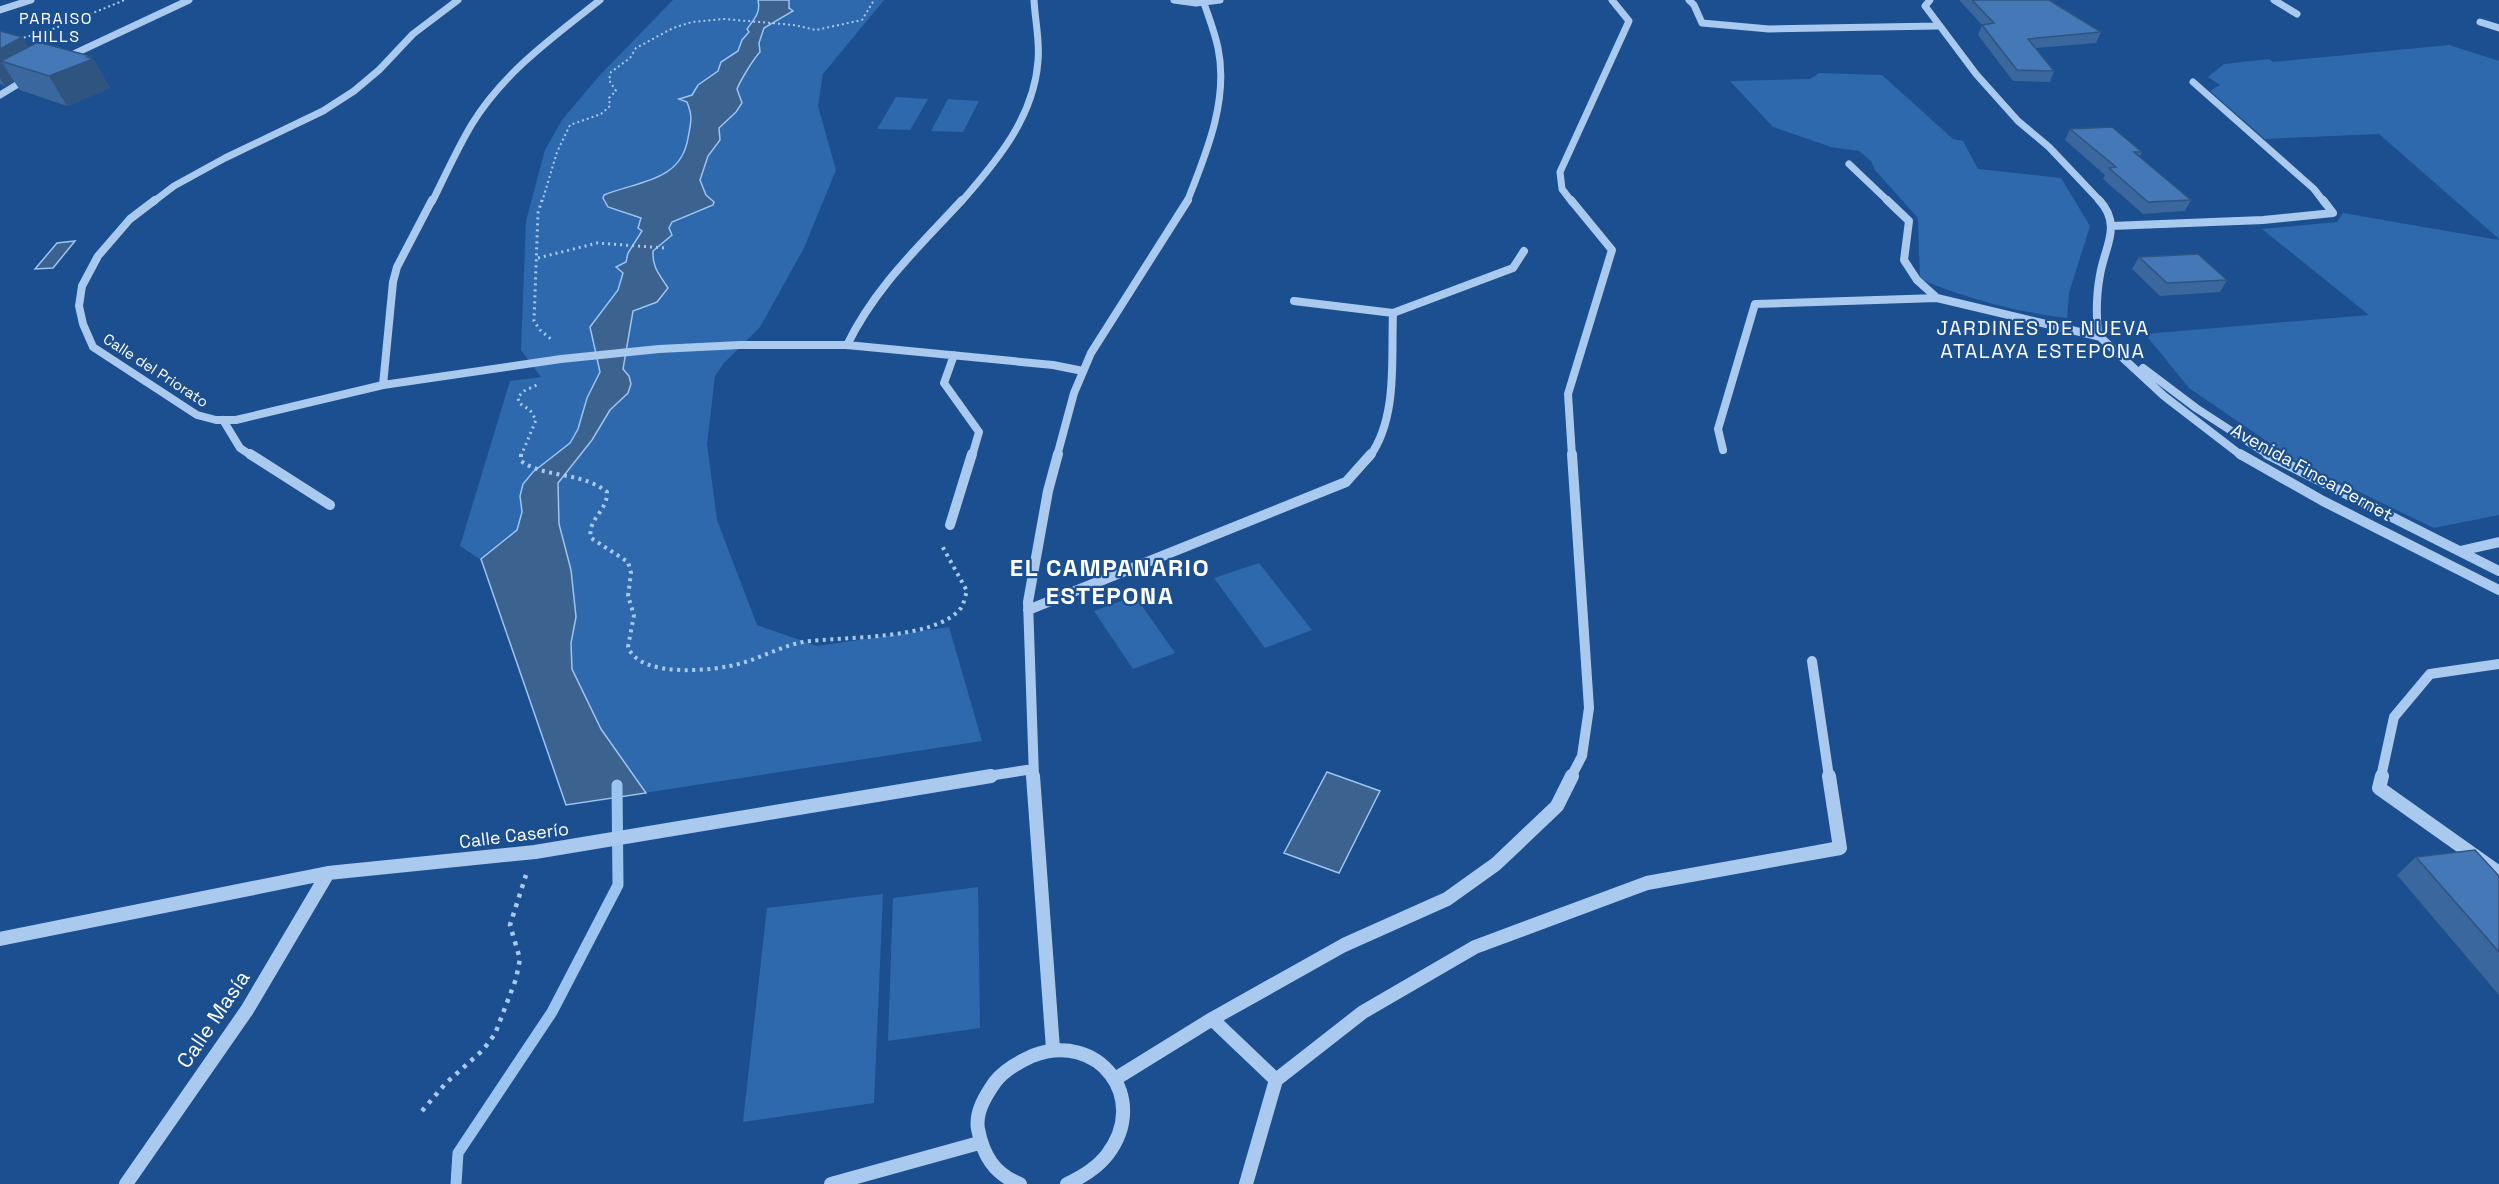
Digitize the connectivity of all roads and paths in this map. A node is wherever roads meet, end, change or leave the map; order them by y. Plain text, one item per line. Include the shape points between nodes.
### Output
1 (31, 0) edge
2 (125, 0) edge
3 (189, 0) edge
4 (458, 0) edge
5 (600, 0) edge
6 (874, 0) edge
7 (1034, 0) edge
8 (1174, 0) edge
9 (1220, 0) edge
10 (1612, 0) edge
11 (1689, 0) edge
12 (1930, 0) edge
13 (2274, 0) edge
14 (1204, 3) junction
15 (0, 10) edge
16 (2297, 14) dead end
17 (2480, 22) dead end
18 (1938, 26) junction
19 (2499, 28) edge
20 (16, 39) edge
21 (66, 48) edge
22 (82, 49) junction
23 (51, 66) edge
24 (33, 76) edge
25 (2193, 81) dead end
26 (0, 94) edge
27 (1850, 164) dead end
28 (2111, 226) junction
29 (665, 248) dead end
30 (1524, 251) dead end
31 (538, 258) junction
32 (1937, 298) junction
33 (1294, 301) dead end
34 (1393, 313) junction
35 (2098, 335) junction
36 (847, 345) junction
37 (954, 355) junction
38 (551, 360) junction
39 (1083, 371) junction
40 (383, 385) junction
41 (223, 420) junction
42 (1723, 450) dead end
43 (330, 505) dead end
44 (950, 525) joint
45 (2499, 542) edge
46 (2460, 551) junction
47 (2499, 571) edge
48 (2499, 590) edge
49 (1028, 610) junction
50 (1812, 661) dead end
51 (2499, 664) edge
52 (1033, 769) junction
53 (541, 851) junction
54 (328, 873) junction
55 (2499, 873) edge
56 (0, 939) edge
57 (1212, 1019) junction
58 (1053, 1049) junction
59 (1115, 1079) junction
60 (1276, 1080) junction
61 (422, 1111) dead end
62 (980, 1143) junction
63 (126, 1184) edge
64 (831, 1184) edge
65 (1020, 1184) edge
66 (1067, 1184) edge
67 (1246, 1184) edge

1 - 15 street
2 - 20 path via 53,29
3 - 22 street
4 - 41 street, Calle del Priorato via 413,34 354,91 323,111 174,186 130,219 99,256 82,286 82,324 93,347 197,415
5 - 40 street via 541,46 501,86 473,123 397,267
6 - 31 path via 864,18 847,25 816,30 724,19 682,24 636,48 630,58 611,72 609,80 616,91 609,98 610,106 601,114 570,125 557,152 538,213
7 - 36 street via 1038,64 1029,104 1005,149 892,274
8 - 14 street
9 - 14 street
10 - 57 street via 1629,21 1560,172 1562,189 1612,250 1568,394 1589,708 1582,756 1557,806 1496,864 1447,899 1344,945
11 - 18 street via 1702,23 1769,29
12 - 18 street via 1925,6
13 - 16 street
14 - 39 street via 1218,47 1221,73 1219,101 1204,159 1187,202
17 - 19 street
18 - 28 street via 2018,121 2106,206
21 - 22 street
22 - 23 street
24 - 26 street
25 - 28 street via 2314,189 2333,213
27 - 32 street via 1909,221 1905,260 1917,280
28 - 35 street via 2095,309
29 - 31 path via 608,242
30 - 34 street via 1513,268
31 - 38 path via 534,321 555,344
32 - 35 street
32 - 42 street via 1755,304 1718,429
33 - 34 street
34 - 49 street via 1387,404 1380,440 1367,462 1346,482
35 - 46 street, Avenida Finca Pernet via 2196,408 2265,453
35 - 48 street, Avenida Finca Pernet via 2164,396 2234,452
36 - 37 street, Calle del Priorato
36 - 38 street, Calle del Priorato via 659,349
37 - 39 street, Calle del Priorato
37 - 44 street via 944,384 979,432
38 - 40 street, Calle del Priorato
38 - 44 path via 546,379 524,391 518,400 536,420 520,457 525,464 538,469 591,480 607,492 609,500 591,527 591,538 625,557 630,564 629,600 634,615 628,648 642,663 678,669 738,665 801,642 886,636 944,621 967,600 963,584 938,538
39 - 49 street via 1048,491
40 - 41 street, Calle del Priorato via 254,417
41 - 43 street via 240,448
45 - 46 street
46 - 47 street, Avenida Finca Pernet
49 - 52 street
50 - 60 street via 1840,848 1647,883 1475,947 1363,1012
51 - 55 street via 2430,674 2394,717 2379,788
52 - 53 street, Calle Caserío
52 - 58 street
53 - 54 street, Calle Caserío
53 - 61 path via 510,925 520,959 495,1034
54 - 56 street, Calle Caserío
54 - 63 street, Calle Masía via 247,1010
57 - 59 street
57 - 60 street
58 - 59 street via 1088,1056
58 - 62 street via 1027,1056 1004,1070 987,1091 978,1117
59 - 66 street via 1122,1099 1123,1121 1116,1143 1103,1163
60 - 67 street
62 - 64 street
62 - 65 street via 990,1165

